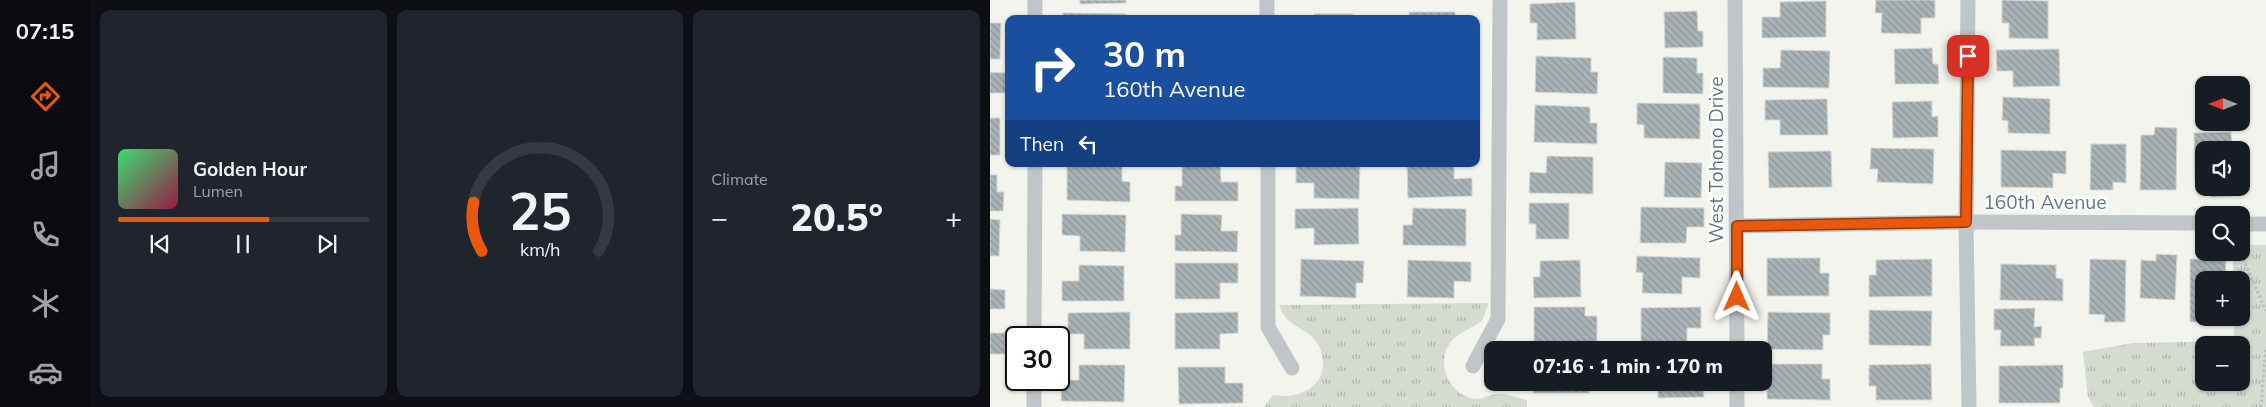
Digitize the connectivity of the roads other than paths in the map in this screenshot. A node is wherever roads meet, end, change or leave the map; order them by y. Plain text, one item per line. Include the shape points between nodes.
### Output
1 (1035, 0) edge
2 (1267, 0) edge
3 (1500, 0) edge
4 (1735, 0) edge
5 (1968, 0) edge
6 (1035, 15) edge
7 (1267, 15) edge
8 (1035, 167) edge
9 (1268, 167) edge
10 (1966, 222) junction
11 (2195, 223) edge
12 (2250, 224) edge
13 (2266, 224) edge
14 (1737, 226) junction
15 (1034, 326) edge
16 (1737, 341) edge
17 (1473, 366) dead end
18 (1292, 368) dead end
19 (1034, 391) edge
20 (1737, 391) edge
21 (1034, 407) edge
22 (1737, 407) edge
23 (1969, 407) edge

1 - 6 street
2 - 7 street
3 - 17 street via 1498,319
4 - 14 street, West Tohono Drive
5 - 10 street
8 - 15 street
9 - 18 street via 1268,326
10 - 11 street, 160th Avenue
10 - 14 street, 160th Avenue
10 - 23 street
12 - 13 street
14 - 16 street, West Tohono Drive
19 - 21 street
20 - 22 street

